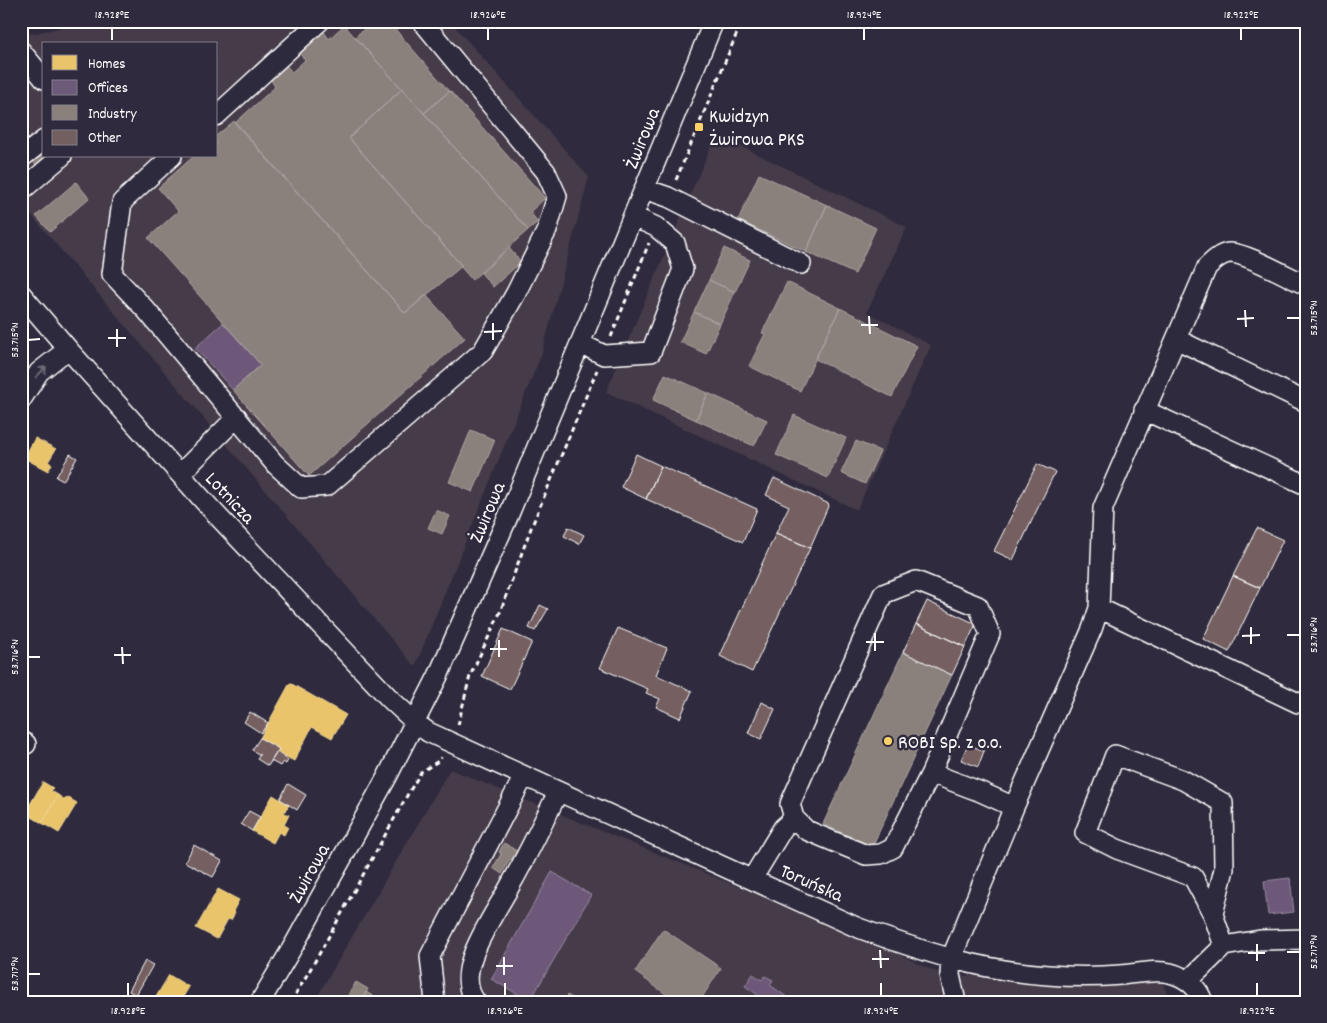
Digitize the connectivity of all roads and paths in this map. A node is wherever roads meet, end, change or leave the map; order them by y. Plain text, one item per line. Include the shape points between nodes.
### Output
1 (320, 21) edge
2 (422, 21) edge
3 (714, 21) edge
4 (21, 51) edge
5 (42, 77) edge
6 (218, 114) edge
7 (42, 142) edge
8 (21, 158) edge
9 (60, 158) edge
10 (170, 158) edge
11 (645, 189) junction
12 (21, 191) edge
13 (634, 216) junction
14 (801, 264) dead end
15 (1306, 285) edge
16 (21, 294) edge
17 (1176, 339) junction
18 (581, 344) junction
19 (68, 350) junction
20 (21, 400) edge
21 (1306, 402) edge
22 (1144, 410) junction
23 (237, 417) junction
24 (180, 474) junction
25 (1306, 485) edge
26 (1099, 608) junction
27 (1298, 703) dead end
28 (416, 723) junction
29 (931, 773) junction
30 (524, 776) junction
31 (558, 792) junction
32 (1014, 807) junction
33 (794, 818) junction
34 (752, 879) junction
35 (1214, 914) junction
36 (1306, 939) edge
37 (1224, 946) junction
38 (951, 959) junction
39 (1188, 981) junction
40 (260, 1002) edge
41 (435, 1002) edge
42 (476, 1002) edge
43 (956, 1002) edge
44 (1203, 1002) edge

1 - 6 street
2 - 23 street via 546,172 557,196 547,230 516,294 483,351 327,486 301,488 275,464
3 - 11 street, Żwirowa
4 - 5 street
7 - 8 street
9 - 12 street
10 - 23 street via 122,202 112,274
11 - 13 street, Żwirowa
11 - 14 street via 668,197
13 - 18 street, Żwirowa
13 - 18 street via 656,227 675,243 683,269 651,352 604,355
15 - 17 street via 1248,258 1230,253 1216,257 1206,267
16 - 19 street, Lotnicza
17 - 21 street
17 - 22 street
18 - 28 street, Żwirowa
20 -> 19 street via 40,372
19 - 24 street, Lotnicza
22 - 25 street
22 - 26 street via 1103,508
23 - 24 street
24 - 28 street, Lotnicza
26 - 27 street
26 - 32 street
28 - 30 street, Toruńska via 428,732
28 - 40 street, Żwirowa
29 - 32 street
29 - 33 street via 893,848 881,854 866,856 806,830
29 - 33 street via 990,634 978,606 916,581 883,594 790,804
30 - 31 street, Toruńska
30 - 41 street via 430,956
31 - 34 street, Toruńska
31 - 42 street via 472,959 468,980
32 - 38 street
33 - 34 street via 783,828
34 - 38 street, Toruńska via 856,927
35 - 35 street via 1193,877 1117,849 1085,833 1116,755 1184,780 1223,803 1224,870
35 - 37 street
36 - 37 street via 1260,940
37 - 39 street
38 - 39 street, Toruńska via 1047,975 1155,972 1170,973
38 - 43 street via 950,975
39 - 44 street via 1198,989

